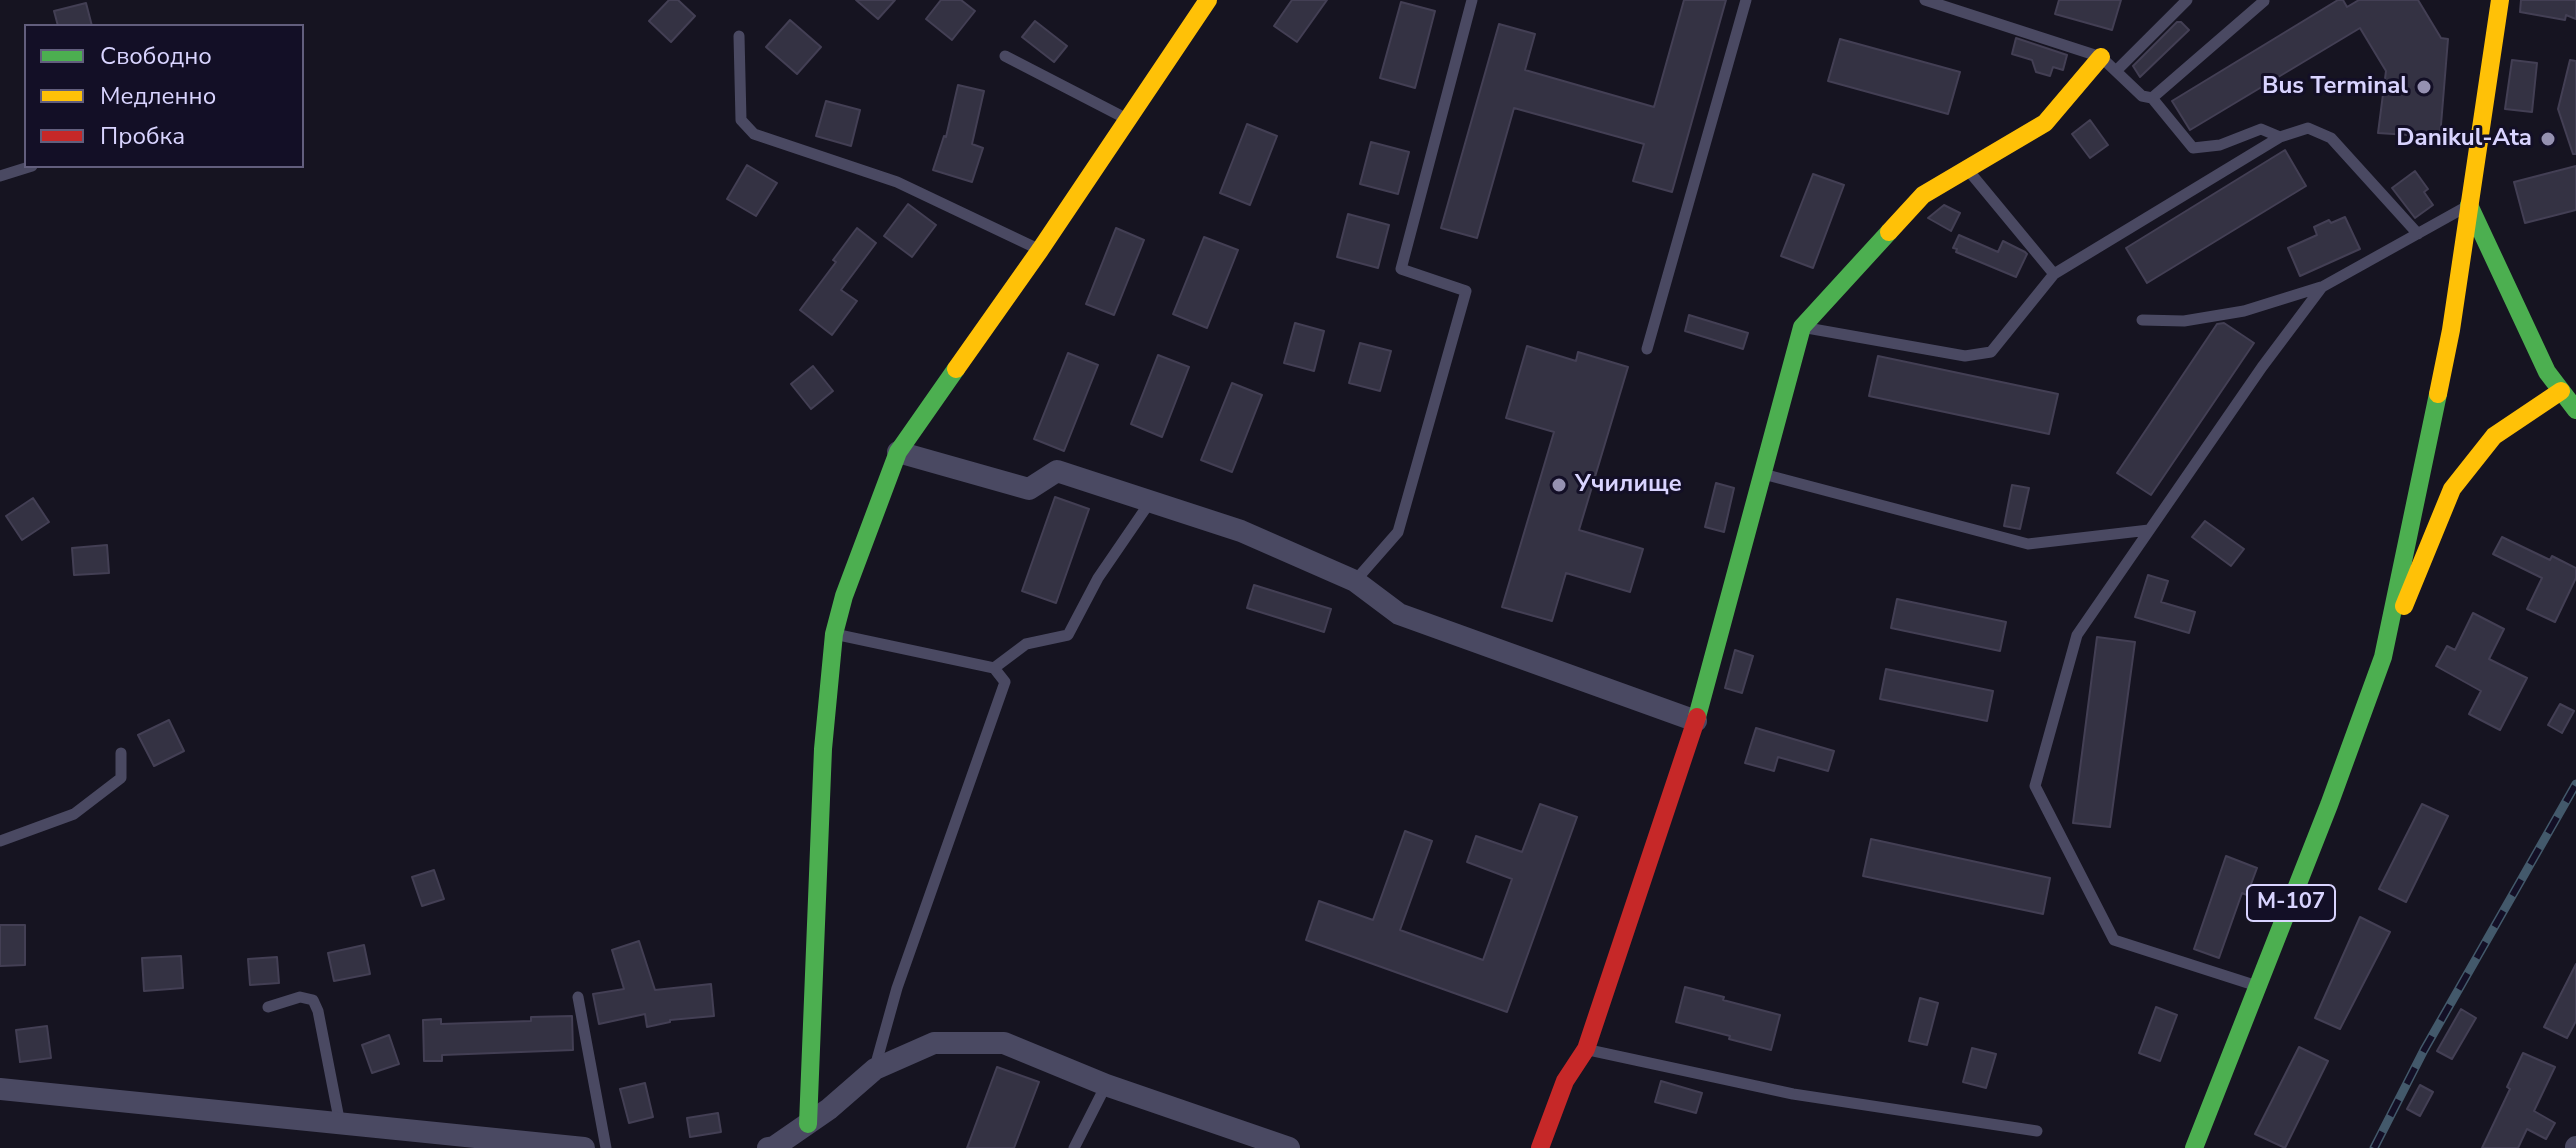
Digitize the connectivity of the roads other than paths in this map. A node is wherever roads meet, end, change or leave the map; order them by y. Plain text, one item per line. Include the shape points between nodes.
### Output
1 (1208, 0) edge
2 (1472, 0) edge
3 (1746, 0) edge
4 (1925, 0) edge
5 (2187, 0) edge
6 (2500, 0) edge
7 (2264, 1) edge
8 (739, 36) dead end
9 (1005, 56) dead end
10 (2101, 57) junction
11 (2116, 71) junction
12 (2152, 98) junction
13 (1127, 119) junction
14 (2280, 137) junction
15 (26, 168) edge
16 (1967, 169) junction
17 (0, 176) edge
18 (2469, 205) junction
19 (2418, 234) junction
20 (1040, 250) junction
21 (2054, 274) junction
22 (2322, 287) junction
23 (2142, 320) dead end
24 (1802, 327) junction
25 (1647, 349) dead end
26 (2561, 391) junction
27 (2576, 410) edge
28 (898, 452) junction
29 (1763, 473) junction
30 (1150, 502) junction
31 (2149, 530) junction
32 (1355, 581) junction
33 (834, 634) junction
34 (2383, 657) junction
35 (994, 668) junction
36 (1696, 721) junction
37 (121, 753) dead end
38 (0, 841) edge
39 (2258, 986) junction
40 (578, 997) dead end
41 (268, 1007) dead end
42 (1586, 1049) junction
43 (875, 1069) junction
44 (1106, 1085) junction
45 (0, 1089) edge
46 (340, 1124) junction
47 (808, 1124) junction
48 (2037, 1131) dead end
49 (1243, 1140) edge
50 (471, 1143) edge
51 (584, 1148) edge
52 (606, 1148) edge
53 (772, 1148) edge
54 (1074, 1148) edge
55 (1289, 1148) edge
56 (1540, 1148) edge
57 (2194, 1148) edge

1 - 13 street
2 - 32 lane via 1401,269 1466,291 1398,532
3 - 25 lane
4 - 10 lane
5 - 11 lane
6 - 18 street, М-107
7 - 12 lane
8 - 20 lane via 741,120 754,134 897,182
9 - 13 lane
10 - 11 lane
10 - 16 street via 2045,123
11 - 12 lane via 2142,96
12 - 14 lane via 2193,148 2220,145 2261,129
13 - 20 street
14 - 19 lane via 2308,128 2331,138
14 - 21 lane
15 - 17 lane
16 - 21 lane
16 - 24 street via 1923,195
18 - 19 lane
18 - 26 street via 2547,372
18 - 34 street, М-107 via 2451,330
19 - 22 lane
20 - 28 street
21 - 24 lane via 1991,352 1965,356
22 - 23 lane via 2244,311 2184,321
22 - 31 lane
24 - 29 street
26 - 27 street
26 - 34 street via 2494,436 2452,489
28 - 30 street via 1029,489 1057,471
28 - 33 street
29 - 31 lane via 2028,544
29 - 36 street
30 - 32 street via 1241,531
30 - 35 lane via 1098,578 1068,635 1026,644
31 - 39 lane via 2077,635 2035,786 2114,940
32 - 36 street via 1399,614
33 - 35 lane
33 - 47 street via 823,749
34 - 39 street, М-107
35 - 43 lane via 1005,682 897,988
36 - 42 street
37 - 38 lane via 121,778 74,814
39 - 57 street, М-107
40 - 52 lane
41 - 46 lane via 300,997 313,1000
42 - 48 lane via 1793,1094
42 - 56 street via 1565,1081
43 - 44 street via 934,1043 1004,1043
43 - 47 street
44 - 49 street
44 - 54 lane
45 - 46 street
46 - 50 street
47 - 53 street
49 - 55 street
50 - 51 street

